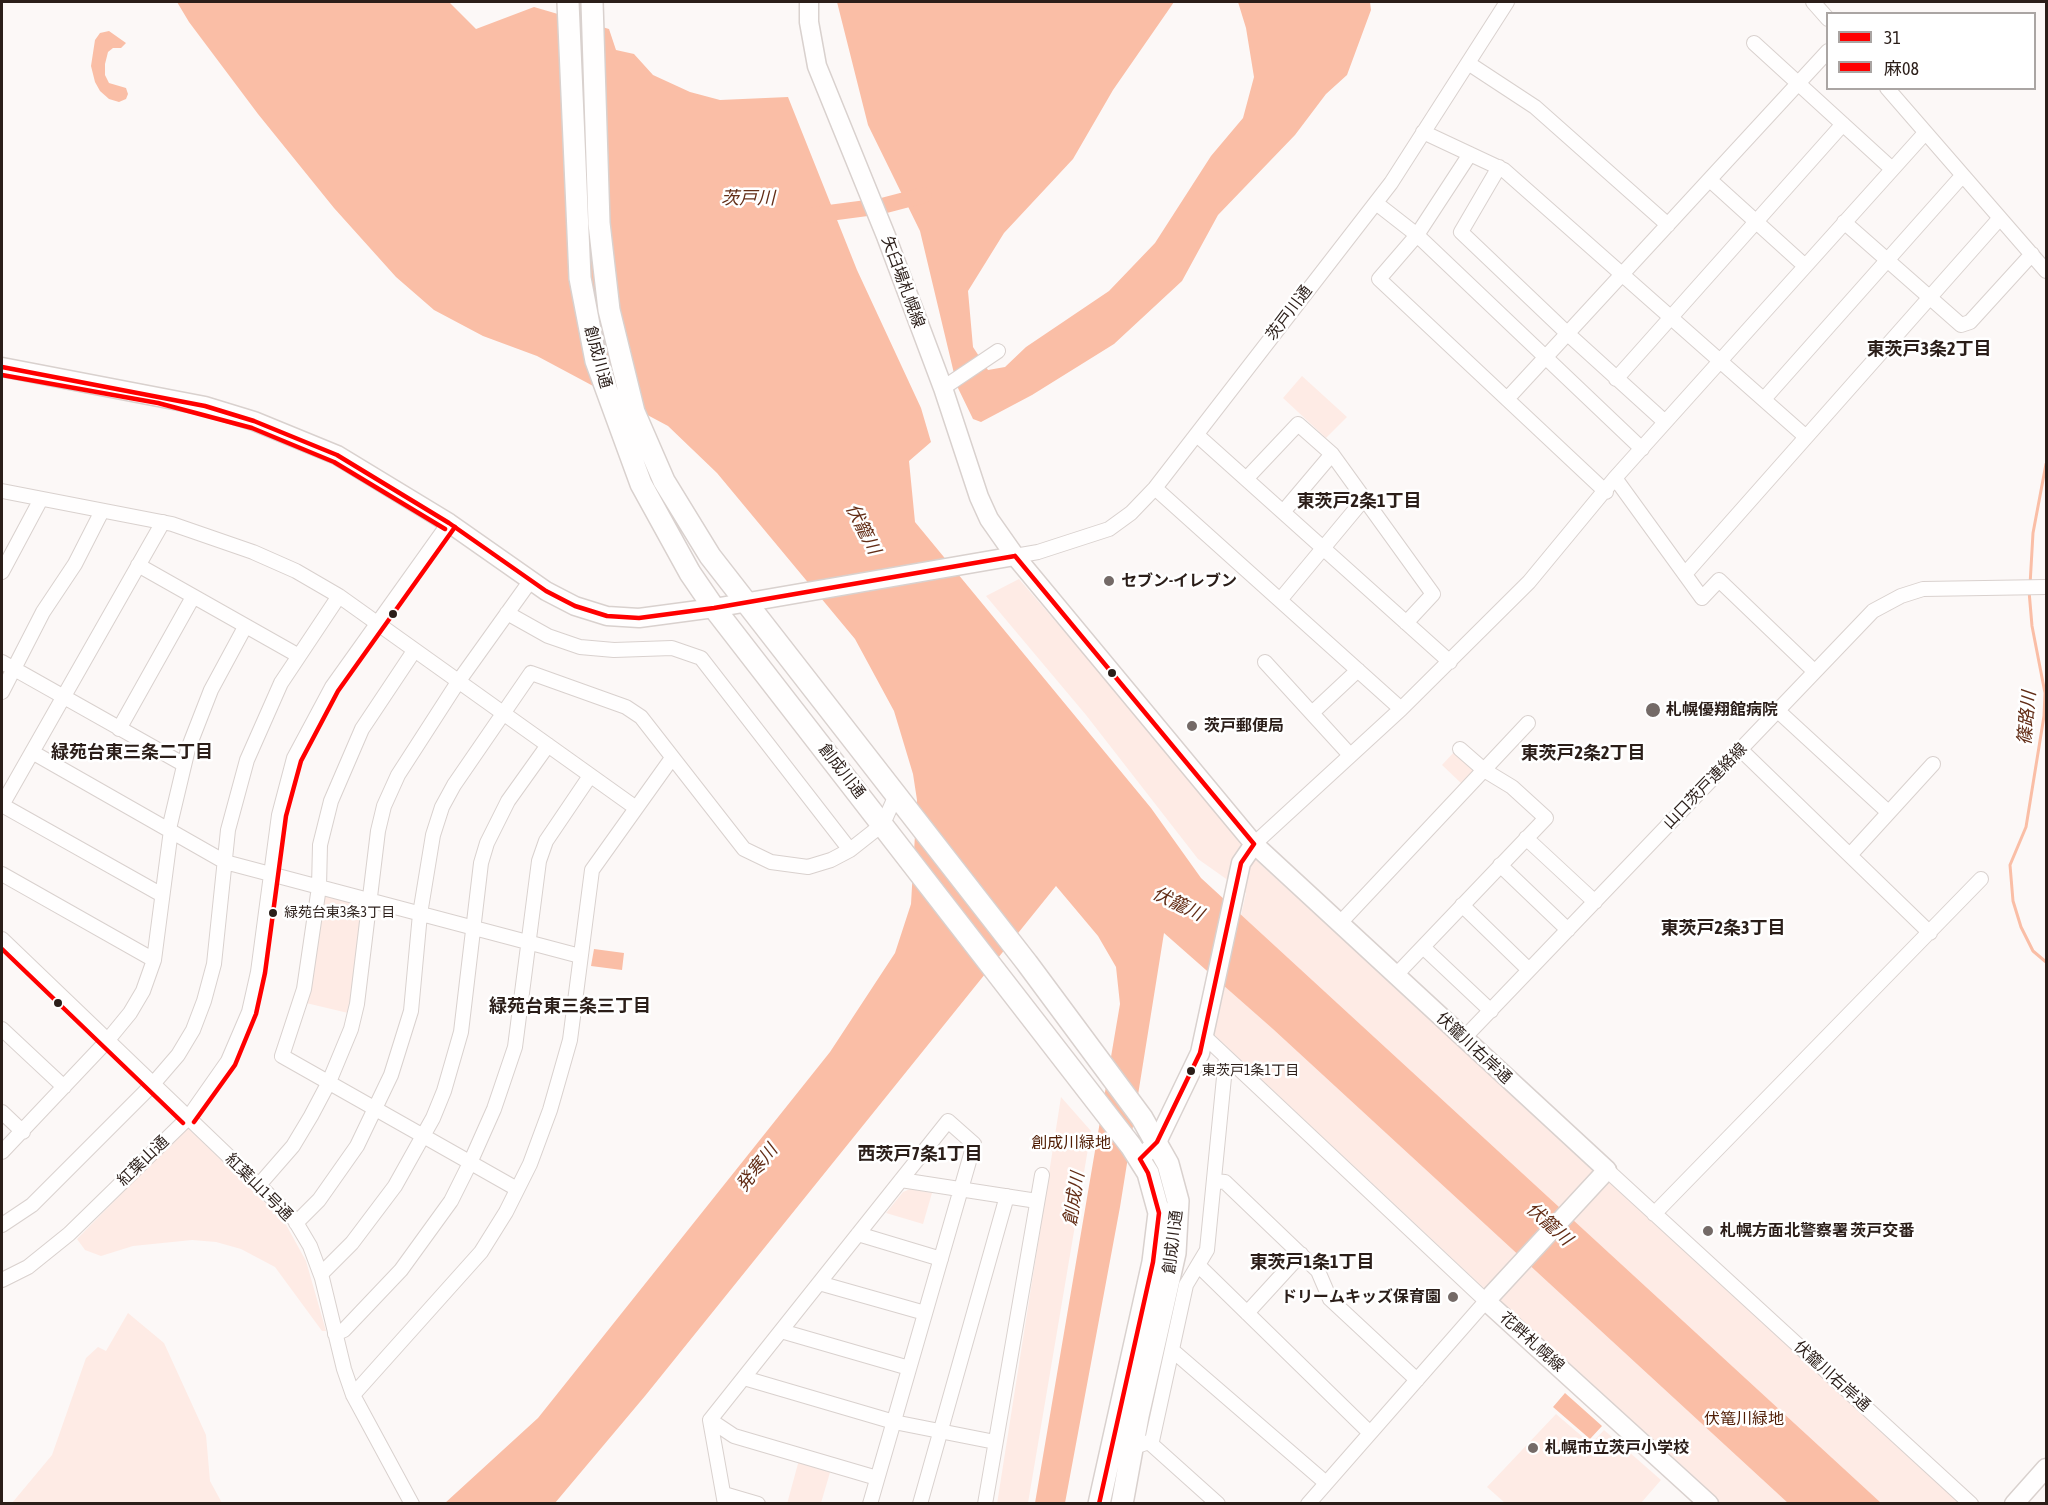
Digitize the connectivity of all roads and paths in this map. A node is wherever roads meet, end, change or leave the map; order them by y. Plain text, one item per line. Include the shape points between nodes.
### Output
1 (568, 2) edge
2 (592, 2) edge
3 (809, 2) edge
4 (1507, 2) edge
5 (1813, 2) edge
6 (1826, 18) edge
7 (1754, 43) dead end
8 (1826, 52) edge
9 (1468, 63) junction
10 (1798, 82) junction
11 (1889, 90) edge
12 (1843, 124) junction
13 (1423, 132) junction
14 (1925, 133) junction
15 (1470, 154) junction
16 (1499, 167) junction
17 (1892, 169) junction
18 (1962, 176) junction
19 (1710, 180) junction
20 (1376, 203) junction
21 (2000, 218) junction
22 (1756, 222) junction
23 (1844, 222) junction
24 (1668, 225) junction
25 (1417, 235) junction
26 (2032, 254) junction
27 (1887, 261) junction
28 (1805, 266) junction
29 (2046, 271) edge
30 (1623, 275) junction
31 (1929, 299) junction
32 (1671, 317) junction
33 (1568, 334) junction
34 (993, 354) dead end
35 (1545, 358) junction
36 (1720, 360) junction
37 (2, 367) edge
38 (1616, 379) junction
39 (947, 385) junction
40 (1507, 399) junction
41 (1764, 399) junction
42 (1665, 422) junction
43 (1197, 435) junction
44 (1806, 437) junction
45 (1642, 448) junction
46 (1332, 454) junction
47 (1615, 478) junction
48 (1246, 479) junction
49 (1155, 488) junction
50 (2, 491) edge
51 (1606, 492) junction
52 (42, 499) junction
53 (1364, 499) junction
54 (102, 511) junction
55 (1283, 512) junction
56 (163, 522) junction
57 (449, 523) junction
58 (1323, 548) junction
59 (6, 554) edge
60 (1015, 556) junction
61 (138, 565) junction
62 (2, 572) edge
63 (1685, 574) junction
64 (531, 580) junction
65 (2046, 587) edge
66 (339, 596) junction
67 (193, 597) junction
68 (1280, 600) junction
69 (745, 603) junction
70 (714, 608) junction
71 (507, 613) junction
72 (1406, 622) junction
73 (377, 625) junction
74 (245, 627) junction
75 (414, 651) junction
76 (299, 656) junction
77 (1265, 662) dead end
78 (1450, 662) junction
79 (7, 665) edge
80 (1358, 670) junction
81 (1814, 671) junction
82 (458, 682) junction
83 (2, 692) edge
84 (62, 698) junction
85 (1401, 709) junction
86 (1777, 710) junction
87 (1312, 713) junction
88 (503, 714) junction
89 (1528, 723) dead end
90 (119, 729) junction
91 (548, 745) junction
92 (1460, 749) dead end
93 (1740, 749) junction
94 (32, 752) junction
95 (1350, 755) junction
96 (672, 758) junction
97 (183, 764) junction
98 (1933, 764) dead end
99 (1484, 770) junction
100 (590, 776) junction
101 (898, 797) junction
102 (2, 805) edge
103 (636, 808) junction
104 (1888, 813) junction
105 (883, 824) junction
106 (170, 829) junction
107 (1526, 838) junction
108 (1254, 844) junction
109 (850, 850) junction
110 (1850, 855) junction
111 (225, 862) junction
112 (1500, 865) junction
113 (271, 873) junction
114 (2, 874) edge
115 (1981, 879) dead end
116 (319, 887) junction
117 (162, 895) junction
118 (368, 900) junction
119 (1594, 902) junction
120 (1462, 905) junction
121 (420, 914) junction
122 (1340, 923) junction
123 (473, 928) junction
124 (1568, 930) junction
125 (1930, 933) junction
126 (2, 939) edge
127 (527, 942) junction
128 (1423, 947) junction
129 (580, 956) junction
130 (154, 960) junction
131 (1529, 970) junction
132 (1396, 975) junction
133 (1491, 1011) junction
134 (2, 1029) edge
135 (1204, 1036) junction
136 (1464, 1038) junction
137 (107, 1041) junction
138 (1226, 1057) junction
139 (329, 1082) junction
140 (153, 1084) junction
141 (64, 1087) junction
142 (375, 1109) junction
143 (2, 1112) edge
144 (188, 1118) junction
145 (23, 1132) junction
146 (423, 1137) junction
147 (1157, 1142) junction
148 (2, 1152) edge
149 (1136, 1153) junction
150 (470, 1163) junction
151 (1607, 1170) junction
152 (1042, 1175) dead end
153 (901, 1180) junction
154 (1214, 1181) junction
155 (259, 1185) junction
156 (517, 1189) junction
157 (962, 1189) junction
158 (1007, 1196) junction
159 (1037, 1201) junction
160 (1654, 1214) junction
161 (296, 1223) junction
162 (2, 1225) edge
163 (858, 1234) junction
164 (1300, 1254) junction
165 (941, 1259) junction
166 (1198, 1265) junction
167 (321, 1274) junction
168 (2, 1280) edge
169 (819, 1283) junction
170 (1486, 1302) junction
171 (925, 1313) junction
172 (1247, 1313) junction
173 (781, 1331) junction
174 (335, 1334) junction
175 (1172, 1350) junction
176 (909, 1368) junction
177 (744, 1378) junction
178 (1417, 1380) junction
179 (353, 1395) junction
180 (710, 1420) junction
181 (894, 1422) junction
182 (941, 1433) junction
183 (1370, 1433) junction
184 (995, 1442) junction
185 (1113, 1442) junction
186 (1142, 1445) junction
187 (2046, 1468) edge
188 (877, 1478) junction
189 (1326, 1483) junction
190 (2046, 1485) edge
191 (724, 1499) edge
192 (1126, 1501) edge
193 (412, 1503) edge
194 (758, 1503) edge
195 (870, 1503) edge
196 (920, 1503) edge
197 (985, 1503) edge
198 (1100, 1503) edge
199 (1218, 1503) edge
200 (1308, 1503) edge
201 (1709, 1503) edge
202 (1971, 1503) edge
203 (2014, 1503) edge
204 (2029, 1503) edge

1 - 70 highway, 創成川通 via 580,278 596,361 641,484
2 - 69 highway, 創成川通 via 599,223 609,310 634,412 664,481 710,556
3 - 39 main road, 矢臼場札幌線 via 817,66
4 - 9 street, 茨戸川通
5 - 6 street
7 - 10 street
8 - 10 street
9 - 13 street, 茨戸川通
9 - 24 street via 1535,107
10 - 12 street
10 - 19 street
11 - 14 street
12 - 17 street
12 - 22 street
13 - 15 street
13 - 20 street, 茨戸川通
14 - 17 street
14 - 18 street
15 - 16 street
15 - 25 street
16 - 30 street
16 - 33 street via 1461,232
17 - 23 street
18 - 21 street
18 - 27 street
19 - 22 street
19 - 24 street
20 - 25 street
20 - 43 street, 茨戸川通
21 - 26 street
21 - 31 street
22 - 28 street
22 - 32 street
23 - 27 street
23 - 28 street
24 - 30 street
25 - 35 street
25 - 40 street via 1379,279
26 - 29 street
26 - 31 street via 1970,322 1961,325
27 - 31 street
27 - 41 street
28 - 36 street
30 - 32 street
30 - 33 street
31 - 44 street
32 - 36 street
32 - 38 street
33 - 35 street
33 - 38 street
34 - 39 street
35 - 40 street
35 - 45 street
36 - 41 street
36 - 42 street
37 - 57 main road via 160,396 254,421 337,454
38 - 42 street
39 - 60 main road, 矢臼場札幌線 via 979,497
40 - 51 street
41 - 44 street
42 - 45 street
43 - 48 street
43 - 49 street, 茨戸川通
44 - 63 street
45 - 47 street
46 - 48 street via 1298,424
46 - 53 street
46 - 55 street
47 - 51 street
47 - 63 street
48 - 55 street
49 - 60 street, 茨戸川通 via 1110,529
49 - 68 street
50 - 52 street
51 - 78 street via 1529,582
52 - 54 street
52 - 59 street
53 - 58 street
53 - 72 street via 1432,594
54 - 56 street
54 - 79 street via 75,564
55 - 58 street
56 - 61 street
56 - 66 street via 253,552
57 - 64 main road
57 - 73 street, 紅葉山通
58 - 68 street
58 - 72 street
59 - 62 street
60 - 69 main road
60 - 108 main road, 伏籠川右岸通
61 - 67 street
61 - 84 street
63 - 81 street via 1702,598 1719,580
64 - 70 main road via 575,606 607,616 639,618
64 - 71 street
65 - 81 street, 山口茨戸連絡線 via 1938,587 1901,596 1873,611
66 - 73 street
66 - 76 street
67 - 74 street
67 - 90 street
68 - 80 street
69 - 70 main road
69 - 101 highway, 創成川通
70 - 105 highway, 創成川通
71 - 82 street
71 - 109 street via 548,636 580,647 672,648 701,657
72 - 78 street
73 - 75 street
73 - 113 street, 紅葉山通 via 332,687 294,758 279,815
74 - 76 street
74 - 97 street via 211,690
75 - 82 street
75 - 116 street via 362,729 343,768 320,845
76 - 111 street via 281,683 247,760 230,819
77 - 87 street
78 - 85 street
79 - 83 street
79 - 84 street
80 - 85 street
80 - 87 street
81 - 86 street, 山口茨戸連絡線
82 - 88 street
82 - 118 street via 398,775 384,807
84 - 90 street
84 - 94 street
85 - 95 street
86 - 93 street, 山口茨戸連絡線
86 - 104 street
87 - 95 street
88 - 91 street
88 - 96 street via 531,673 626,707 641,717
88 - 121 street via 442,807
89 - 99 street
90 - 97 street
91 - 100 street
91 - 123 street via 508,801 487,843
92 - 99 street
93 - 110 street
93 - 119 street, 山口茨戸連絡線
94 - 102 street
94 - 106 street
95 - 108 street
96 - 103 street
96 - 109 street via 744,849 771,862 808,867
97 - 106 street
98 - 104 street
99 - 107 street via 1512,787 1545,818
99 - 122 street
100 - 103 street
100 - 127 street via 546,841 534,882
101 - 105 street
101 - 147 highway, 創成川通 via 1027,963
102 - 117 street
103 - 129 street via 592,870
104 - 110 street
105 - 109 street
105 - 149 highway, 創成川通
106 - 111 street
106 - 117 street
107 - 112 street
107 - 119 street
108 - 122 main road, 伏籠川右岸通
108 - 135 main road via 1241,863
110 - 125 street
111 - 113 street
111 - 140 street via 214,964 204,1001 183,1047
112 - 120 street
112 - 124 street
113 - 116 street
113 - 144 street, 紅葉山通 via 249,1012 228,1061
114 - 130 street
115 - 125 street
116 - 118 street
116 - 139 street via 304,989 282,1056
117 - 130 street
118 - 121 street
118 - 139 street via 357,1004
119 - 124 street, 山口茨戸連絡線
120 - 128 street
120 - 131 street
121 - 123 street
121 - 142 street via 411,1011 391,1075
122 - 132 main road, 伏籠川右岸通
123 - 127 street
123 - 146 street via 459,1040 444,1091
124 - 131 street, 山口茨戸連絡線
125 - 160 street
126 - 137 street, 紅葉山1号通
127 - 129 street
127 - 150 street via 515,1047
128 - 132 street
128 - 133 street
129 - 156 street via 570,1040 550,1110
130 - 137 street via 143,991
131 - 133 street, 山口茨戸連絡線
132 - 136 main road, 伏籠川右岸通
133 - 136 street, 山口茨戸連絡線
134 - 141 street
135 - 138 street
135 - 147 main road via 1188,1082
136 - 151 main road, 伏籠川右岸通
137 - 140 street, 紅葉山1号通
137 - 141 street
138 - 154 street
138 - 170 street
139 - 142 street
139 - 155 street via 293,1146
140 - 144 street, 紅葉山1号通
140 - 162 street via 32,1205
141 - 145 street
142 - 146 street
142 - 161 street via 338,1175
143 - 145 street
144 - 155 street, 紅葉山1号通
144 - 168 street, 紅葉山通 via 69,1234 28,1267
145 - 148 street
146 - 150 street
146 - 167 street via 377,1212
147 - 149 main road
147 - 186 highway, 創成川通 via 1178,1201 1179,1228
149 - 185 highway, 創成川通 via 1148,1173 1159,1213 1153,1262
150 - 156 street
150 - 174 street via 450,1201 401,1270 344,1330
151 - 160 street, 伏籠川右岸通
151 - 170 main road, 花畔札幌線
152 - 159 street
153 - 157 street
153 - 157 street via 948,1121 974,1144
153 - 163 street
154 - 164 street via 1225,1182
154 - 166 street via 1207,1250
155 - 161 street, 紅葉山1号通
156 - 179 street via 481,1252
157 - 158 street
157 - 165 street
158 - 159 street
158 - 182 street
159 - 184 street
160 - 202 street, 伏籠川右岸通
161 - 167 street, 紅葉山1号通
163 - 165 street
163 - 169 street
164 - 172 street
164 - 178 street via 1318,1271 1330,1299
165 - 171 street
166 - 172 street
166 - 175 street via 1186,1285
167 - 174 street, 紅葉山1号通
169 - 171 street
169 - 173 street
170 - 178 street
170 - 201 main road, 花畔札幌線
171 - 176 street
172 - 183 street
173 - 176 street
173 - 177 street
174 - 179 street, 紅葉山1号通
175 - 186 street
175 - 189 street
176 - 181 street
177 - 180 street
177 - 181 street
178 - 183 street
179 - 193 street, 紅葉山1号通
180 - 188 street via 734,1436
180 - 191 street
181 - 182 street
181 - 188 street
182 - 184 street
182 - 196 street
183 - 189 street
184 - 197 street
185 - 186 street
185 - 198 highway, 創成川通
186 - 192 highway, 創成川通
186 - 199 street
187 - 203 main road
188 - 195 street
189 - 200 street
190 - 204 main road
191 - 194 street

